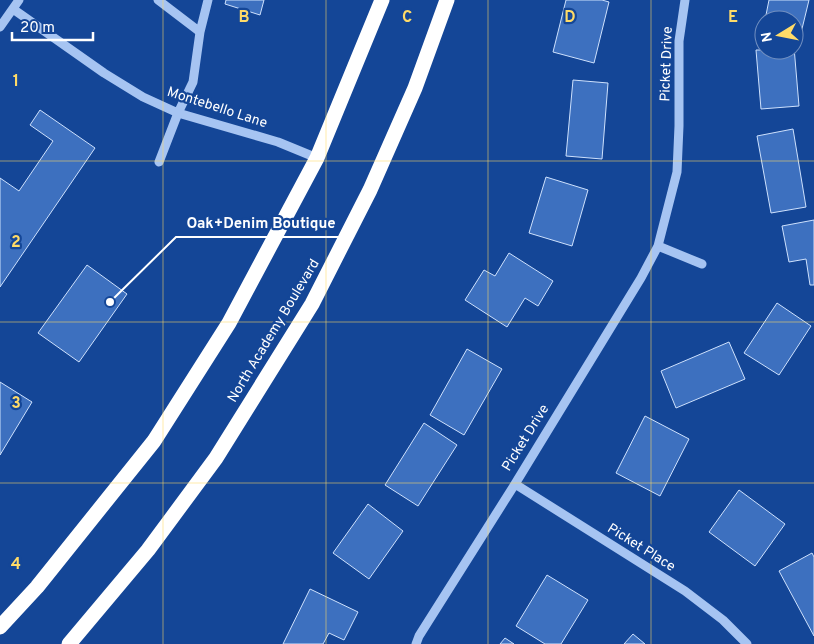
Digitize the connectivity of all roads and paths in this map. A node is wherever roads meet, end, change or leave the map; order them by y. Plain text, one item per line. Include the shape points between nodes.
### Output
1 (19, 0) edge
2 (158, 0) edge
3 (208, 0) edge
4 (382, 0) edge
5 (447, 0) edge
6 (685, 0) edge
7 (13, 10) junction
8 (0, 27) edge
9 (200, 32) junction
10 (178, 113) junction
11 (317, 158) junction
12 (159, 162) dead end
13 (658, 246) junction
14 (702, 264) dead end
15 (515, 484) junction
16 (0, 627) edge
17 (74, 642) edge
18 (416, 644) edge
19 (747, 644) edge

1 - 7 street
2 - 9 street
3 - 9 street
4 - 11 highway
5 - 17 highway, North Academy Boulevard via 415,88 370,190 312,304 216,458
6 - 13 street, Picket Drive via 679,41 677,172
7 - 8 street
7 - 10 street, Montebello Lane via 104,73 143,97
9 - 10 street via 193,82
10 - 11 street, Montebello Lane via 278,142
10 - 12 street
11 - 16 highway via 229,323 154,441
13 - 14 street
13 - 15 street, Picket Drive
15 - 18 street, Picket Drive
15 - 19 street, Picket Place via 685,592

